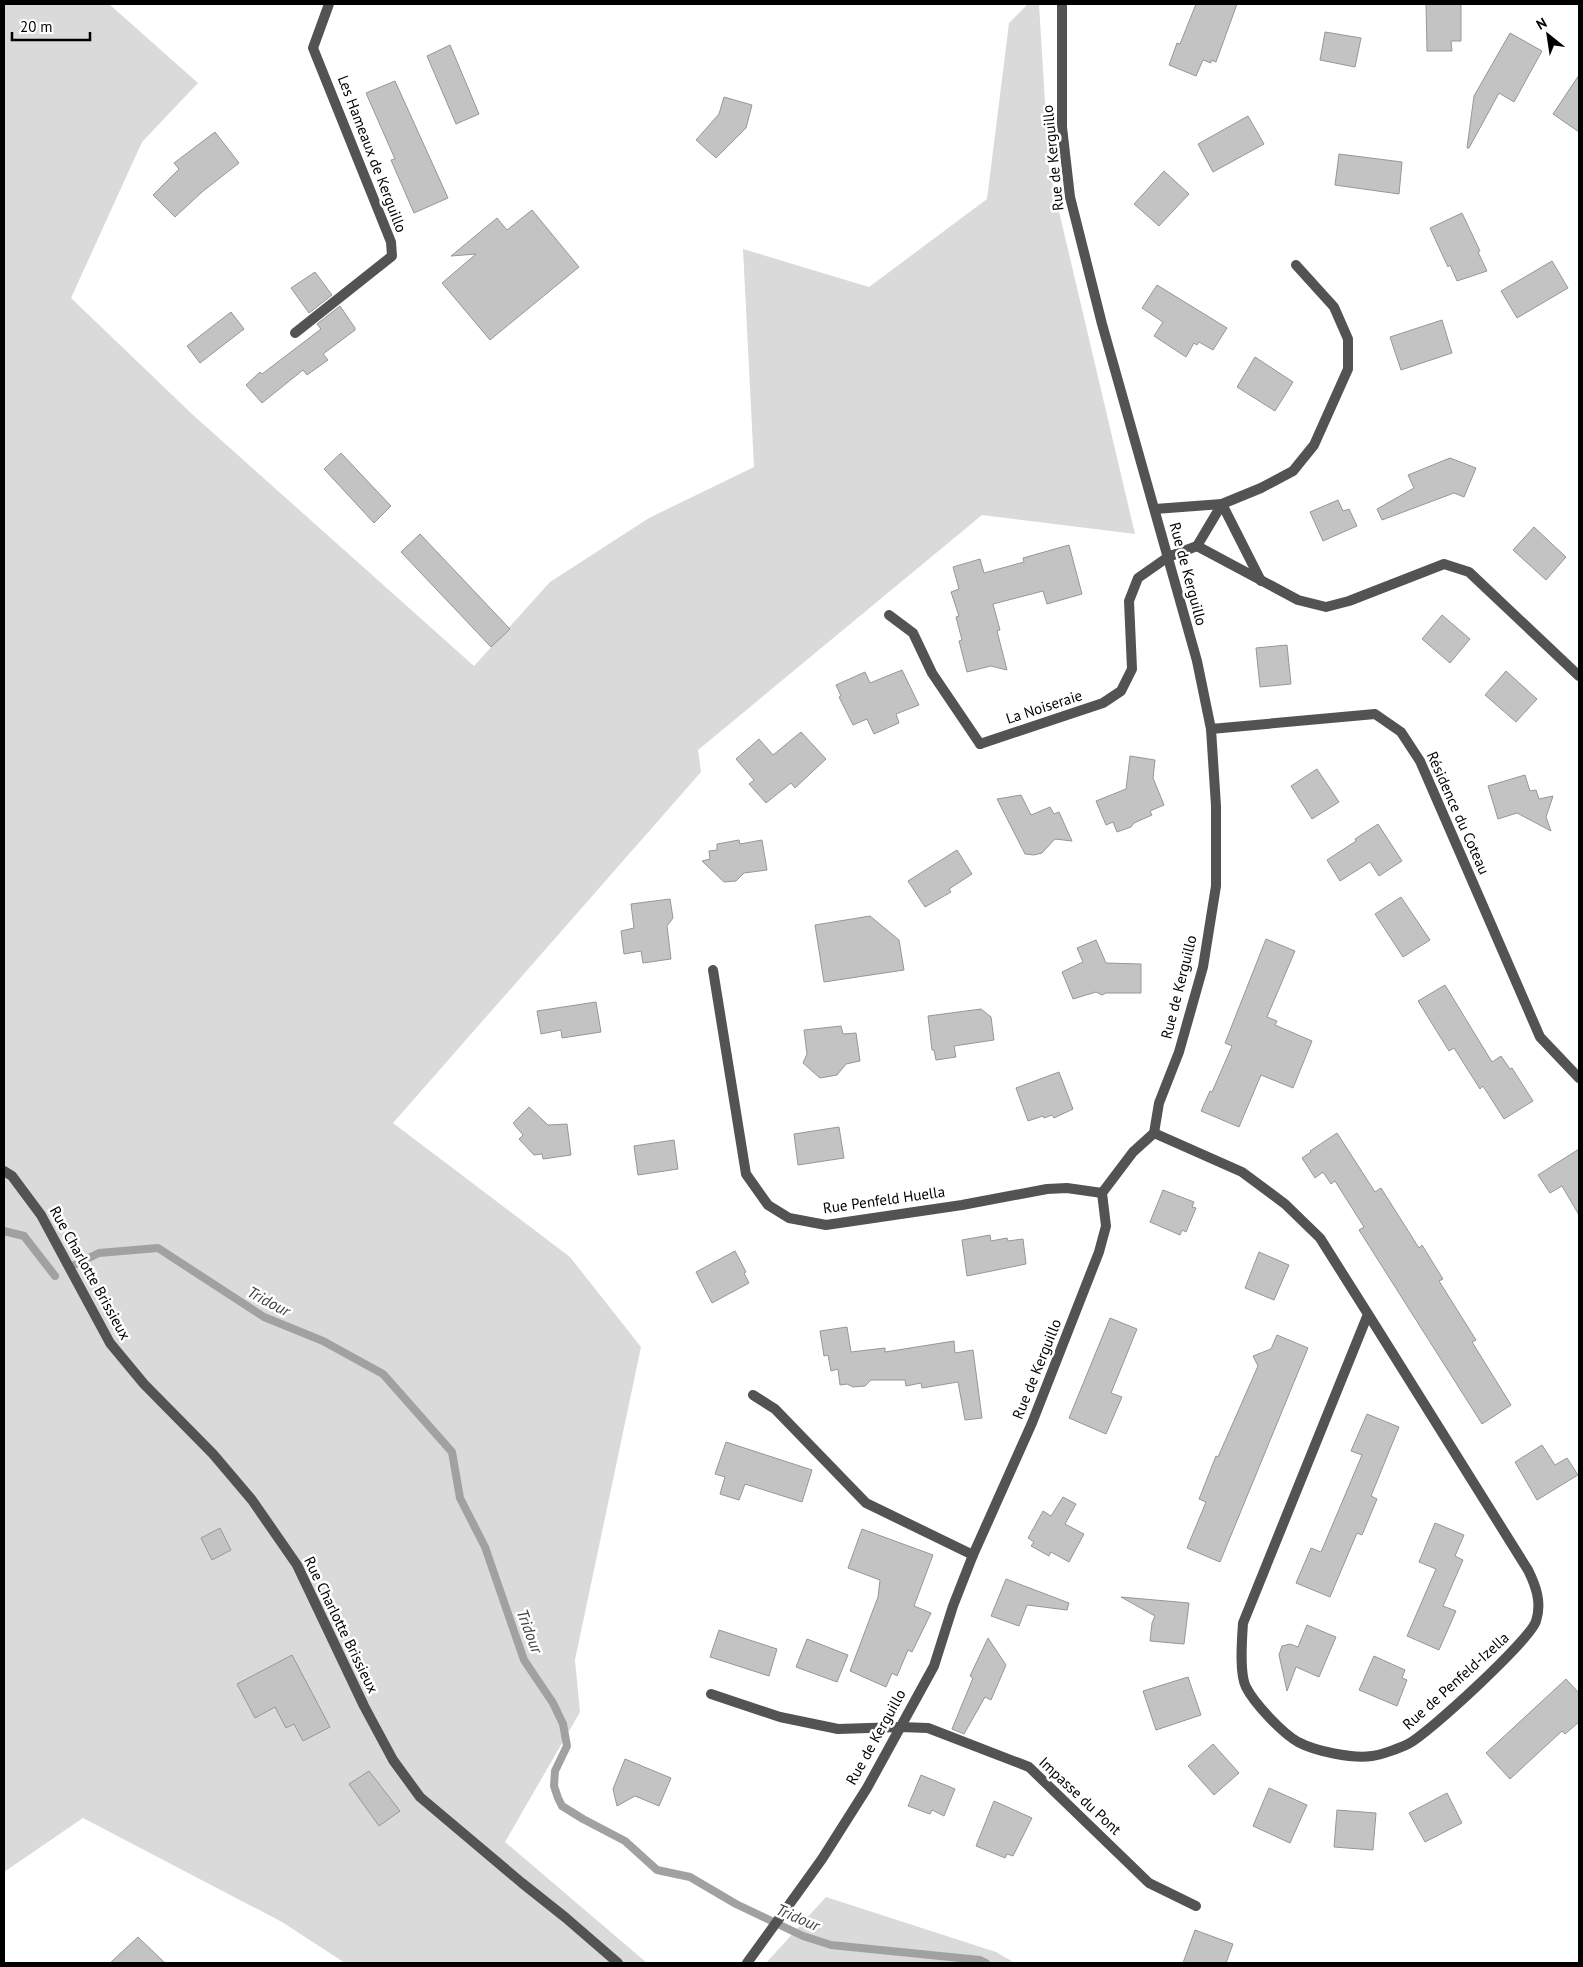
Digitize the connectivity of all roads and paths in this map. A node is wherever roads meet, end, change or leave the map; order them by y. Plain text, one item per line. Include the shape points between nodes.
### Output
1 (329, 4) edge
2 (1062, 4) edge
3 (1296, 265) dead end
4 (295, 333) dead end
5 (1222, 504) junction
6 (1155, 509) junction
7 (1197, 546) junction
8 (1168, 557) junction
9 (1261, 582) junction
10 (889, 615) dead end
11 (1579, 676) edge
12 (1211, 729) junction
13 (713, 970) dead end
14 (1579, 1078) edge
15 (1154, 1133) junction
16 (4, 1171) edge
17 (1102, 1193) junction
18 (1368, 1314) junction
19 (753, 1395) dead end
20 (973, 1555) junction
21 (711, 1694) dead end
22 (900, 1727) junction
23 (1196, 1906) dead end
24 (618, 1963) edge
25 (747, 1963) edge

1 - 4 street, Les Hameaux de Kerguillo via 314,48 391,242 392,256
2 - 6 street, Rue de Kerguillo via 1062,126 1070,197 1102,324
3 - 5 street via 1334,307 1348,339 1348,369 1314,445 1293,470
5 - 6 street
5 - 7 street
5 - 9 street
6 - 8 street, Rue de Kerguillo
7 - 8 street, La Noiseraie
7 - 9 street
8 - 10 street, La Noiseraie via 1138,578 1129,601 1132,669 1121,691 1103,703 980,744 932,673 913,633
8 - 12 street, Rue de Kerguillo via 1197,661
9 - 11 street via 1298,600 1326,607 1444,564 1469,572
12 - 14 street, Résidence du Coteau via 1375,714 1401,732 1420,761 1540,1036
12 - 15 street, Rue de Kerguillo via 1216,806 1216,886 1203,968 1179,1052 1159,1103
13 - 17 street, Rue Penfeld Huella via 746,1174 768,1205 789,1218 826,1225 1047,1189
15 - 17 street via 1133,1152
15 - 18 street, Rue de Penfeld-Izella via 1242,1172 1285,1204 1320,1238
16 - 24 street, Rue Charlotte Brissieux via 12,1176 42,1215 110,1343 252,1500 297,1565 364,1706 393,1760 420,1797
17 - 20 street, Rue de Kerguillo via 1106,1226 1099,1252 1032,1423
18 - 18 street, Rue de Penfeld-Izella via 1242,1623 1241,1652 1245,1686 1267,1715 1297,1741 1332,1753 1372,1756 1408,1744 1431,1728 1518,1646 1536,1622 1539,1596 1528,1570
19 - 20 street via 775,1409 866,1503
20 - 22 street, Rue de Kerguillo via 934,1666
21 - 22 street, Impasse du Pont via 780,1717 838,1729
22 - 23 street, Impasse du Pont via 928,1728 1029,1767 1150,1883
22 - 25 street, Rue de Kerguillo via 822,1859

